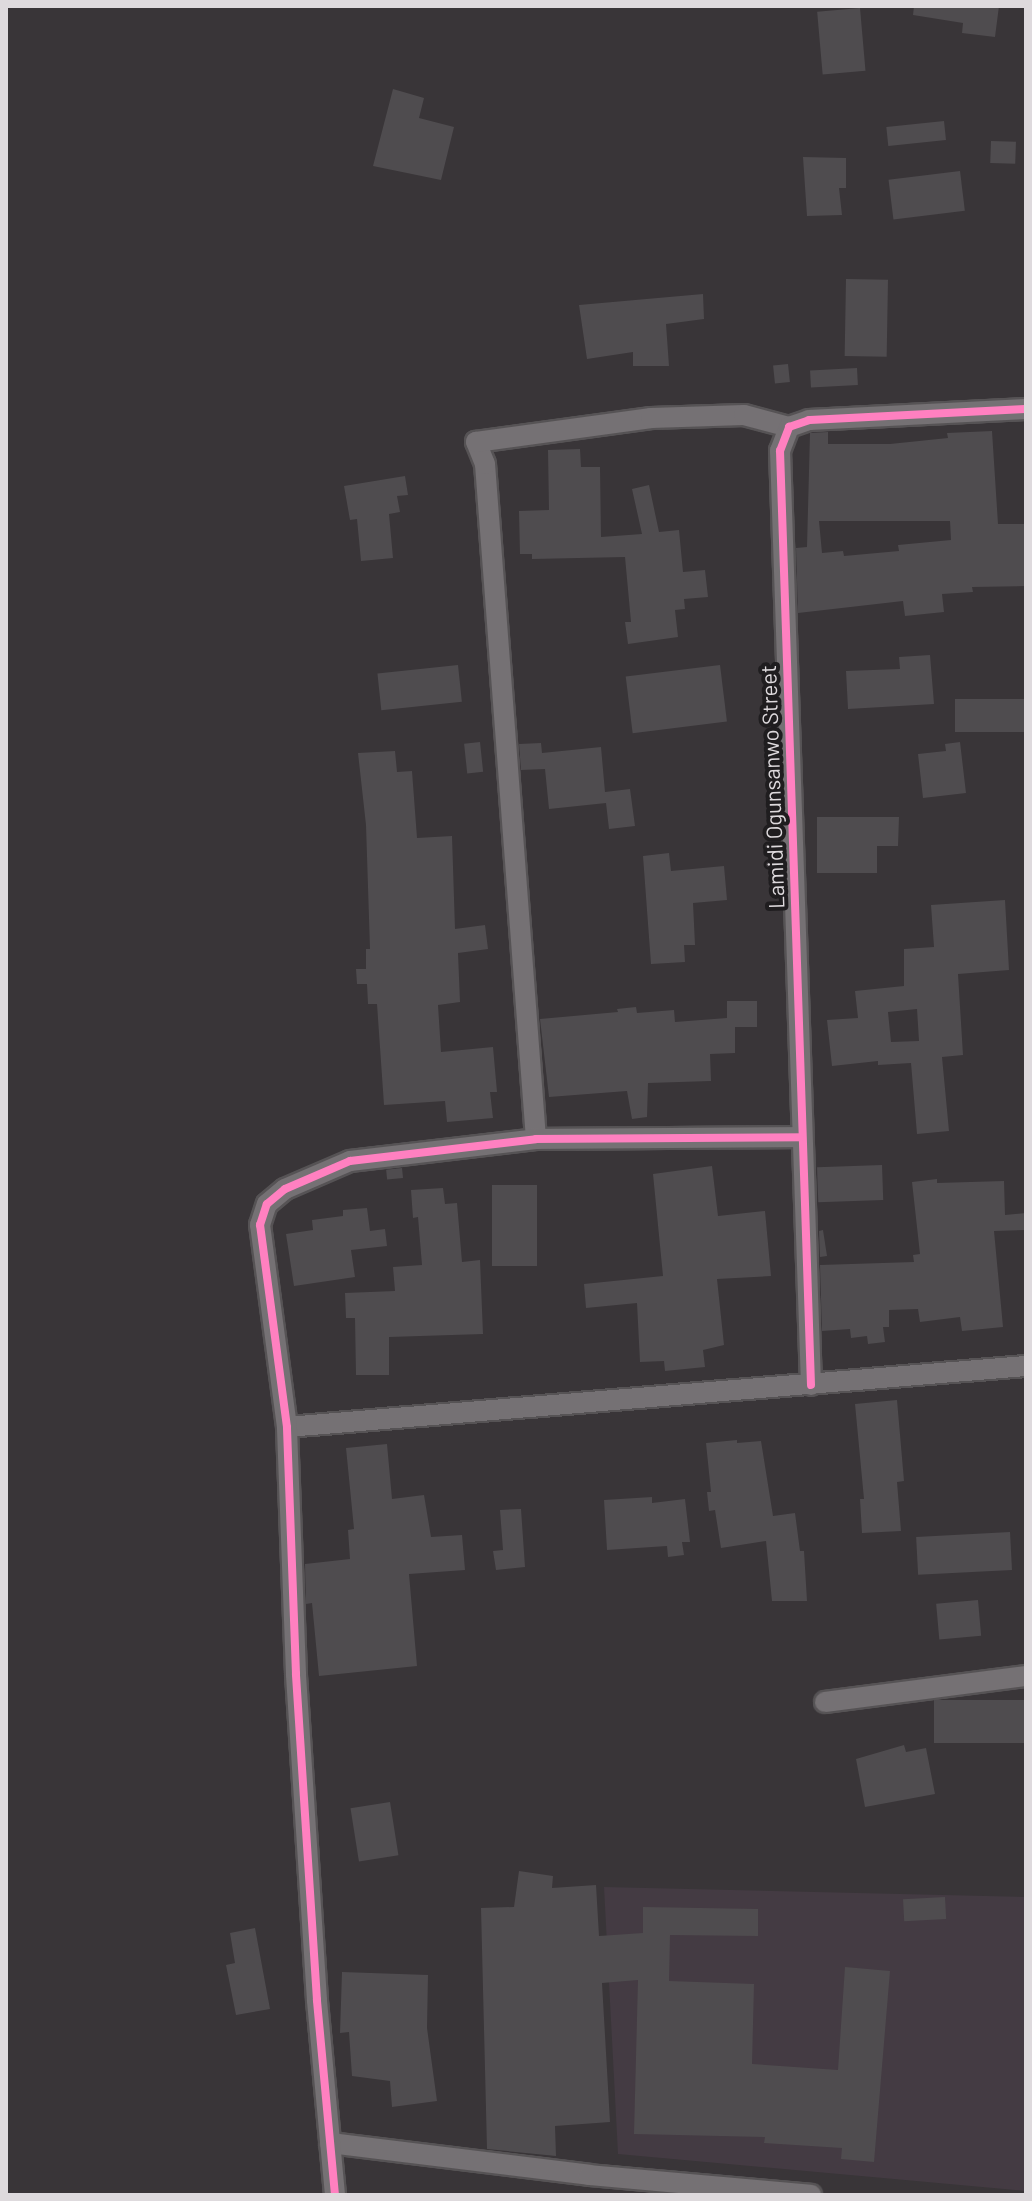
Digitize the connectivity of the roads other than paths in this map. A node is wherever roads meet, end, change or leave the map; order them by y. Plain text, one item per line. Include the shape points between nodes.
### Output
1 (1026, 409) edge
2 (789, 427) junction
3 (800, 1137) junction
4 (536, 1139) junction
5 (1026, 1366) edge
6 (811, 1385) junction
7 (287, 1427) junction
8 (1026, 1676) edge
9 (825, 1702) dead end
10 (330, 2143) junction
11 (335, 2195) edge
12 (811, 2195) edge

1 - 2 street via 809,420
2 - 3 street, Lamidi Ogunsanwo Street via 780,451
2 - 4 street via 744,415 651,418 476,442 485,464
3 - 4 street
3 - 6 street, Lamidi Ogunsanwo Street
4 - 7 street via 350,1161 285,1189 267,1204 260,1225
5 - 6 street
6 - 7 street
7 - 10 street via 296,1674
8 - 9 street
10 - 11 street
10 - 12 street

